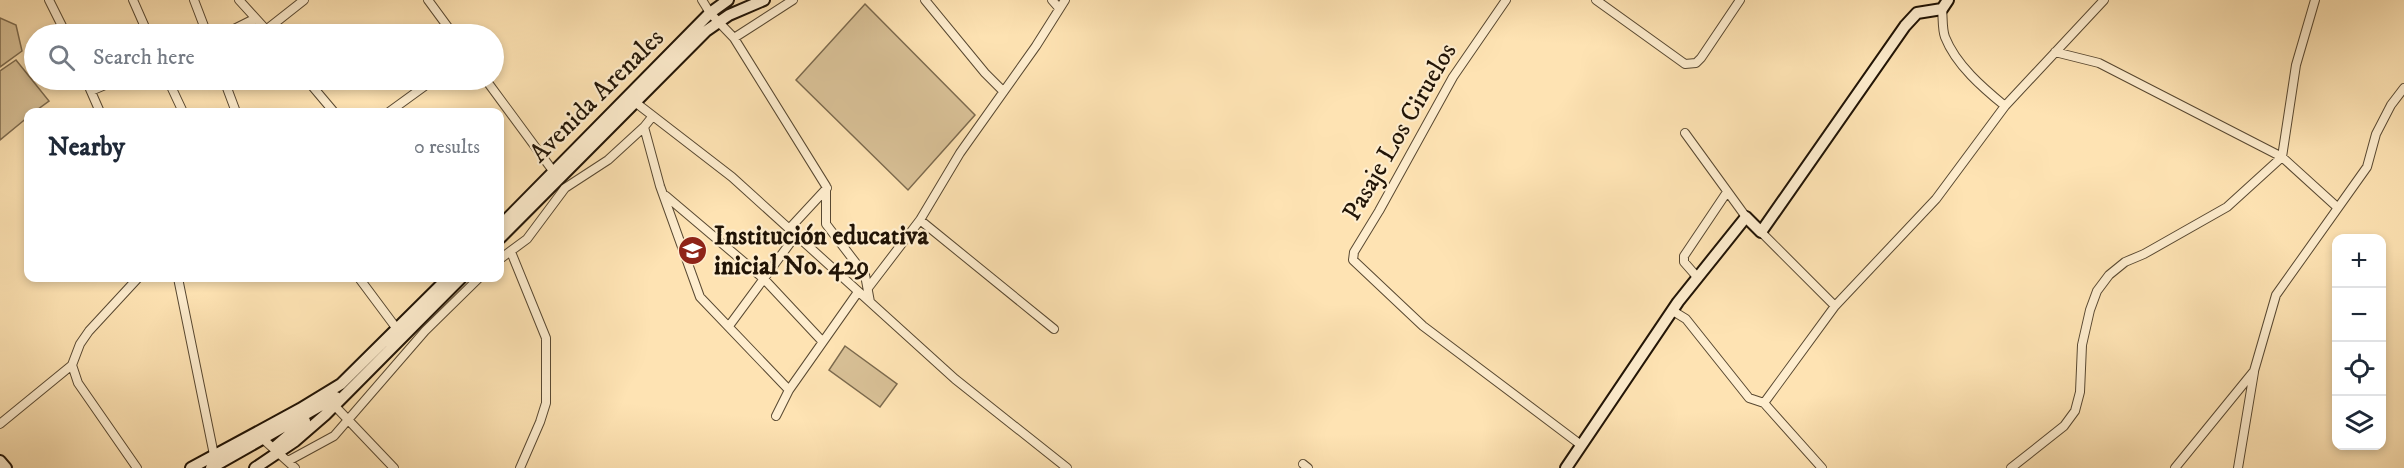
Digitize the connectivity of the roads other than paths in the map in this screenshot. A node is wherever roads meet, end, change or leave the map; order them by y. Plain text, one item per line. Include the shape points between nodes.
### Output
1 (49, 0) edge
2 (133, 0) edge
3 (194, 0) edge
4 (239, 0) edge
5 (304, 0) edge
6 (428, 0) edge
7 (702, 0) edge
8 (728, 0) edge
9 (764, 0) edge
10 (793, 0) edge
11 (925, 0) edge
12 (1052, 0) edge
13 (1065, 0) edge
14 (1506, 0) edge
15 (1596, 0) edge
16 (1740, 0) edge
17 (2104, 0) edge
18 (2315, 0) edge
19 (1945, 4) edge
20 (1059, 8) junction
21 (710, 13) junction
22 (254, 19) junction
23 (719, 22) junction
24 (61, 24) edge
25 (144, 24) edge
26 (203, 24) edge
27 (244, 24) edge
28 (259, 24) edge
29 (277, 24) edge
30 (446, 24) edge
31 (734, 38) junction
32 (2055, 52) junction
33 (2404, 88) edge
34 (173, 90) edge
35 (228, 90) edge
36 (315, 90) edge
37 (419, 90) edge
38 (493, 90) edge
39 (91, 91) edge
40 (1003, 91) junction
41 (631, 100) junction
42 (2005, 106) junction
43 (98, 108) edge
44 (181, 108) edge
45 (234, 108) edge
46 (329, 108) edge
47 (394, 108) edge
48 (652, 117) junction
49 (644, 127) junction
50 (1685, 133) dead end
51 (2282, 157) junction
52 (556, 175) junction
53 (827, 188) junction
54 (1727, 192) junction
55 (665, 195) junction
56 (2337, 207) junction
57 (1746, 217) junction
58 (920, 220) junction
59 (504, 222) edge
60 (789, 229) junction
61 (1761, 232) junction
62 (504, 234) edge
63 (796, 235) junction
64 (511, 252) junction
65 (504, 257) edge
66 (1698, 278) junction
67 (764, 279) junction
68 (134, 282) edge
69 (179, 282) edge
70 (362, 282) edge
71 (444, 282) edge
72 (457, 282) edge
73 (475, 282) edge
74 (868, 288) junction
75 (858, 292) junction
76 (870, 302) junction
77 (1835, 306) junction
78 (1673, 311) junction
79 (729, 326) junction
80 (397, 329) junction
81 (1054, 329) dead end
82 (822, 341) junction
83 (72, 365) junction
84 (2254, 371) junction
85 (345, 387) junction
86 (789, 390) junction
87 (330, 401) junction
88 (1764, 403) junction
89 (318, 408) junction
90 (776, 416) dead end
91 (349, 420) junction
92 (0, 424) edge
93 (259, 436) junction
94 (1581, 445) junction
95 (275, 451) junction
96 (214, 455) junction
97 (0, 461) edge
98 (288, 461) junction
99 (6, 468) edge
100 (137, 468) edge
101 (190, 468) edge
102 (211, 468) edge
103 (244, 468) edge
104 (255, 468) edge
105 (295, 468) edge
106 (394, 468) edge
107 (520, 468) edge
108 (1067, 468) edge
109 (1566, 468) edge
110 (1822, 468) edge
111 (2011, 468) edge
112 (2175, 468) edge
113 (2238, 468) edge

1 - 24 street
2 - 25 street
3 - 26 street
4 - 22 street
5 - 29 street
6 - 30 street
7 - 21 street
8 - 21 main road, Avenida Arenales
9 - 23 main road
10 - 31 street
11 - 40 street
12 - 20 street
13 - 20 street
14 - 94 street, Pasaje Los Ciruelos via 1453,77 1353,258 1356,266 1423,326
15 - 16 street via 1685,63 1696,63 1701,58
17 - 32 street
18 - 51 street via 2296,65
19 - 42 street via 1945,36 1960,62
19 - 61 main road via 1917,13 1905,26
20 - 40 street
21 - 23 street
21 - 41 main road, Avenida Arenales
22 - 27 street
22 - 28 street
23 - 31 street
23 - 41 main road
31 - 53 street
32 - 42 street
32 - 51 street via 2099,63
33 - 56 street via 2376,134 2367,167
34 - 44 street
35 - 45 street
36 - 46 street
37 - 47 street
38 - 52 street
39 - 43 street
40 - 58 street
41 - 48 street
41 - 52 main road, Avenida Arenales
42 - 77 street via 1936,199
48 - 49 street
48 - 60 street via 732,177
49 - 55 street
49 - 64 street via 608,160 565,188 527,238
50 - 54 street
51 - 56 street
51 - 111 street via 2227,207 2125,262 2109,275 2090,310 2075,411 2064,426
52 - 59 main road, Avenida Arenales
52 - 62 main road
53 - 60 street
53 - 74 street via 826,224 865,275
54 - 57 street
54 - 66 street via 1684,256 1684,262
55 - 67 street
55 - 79 street via 700,297
56 - 84 street via 2276,295
57 - 61 main road
57 - 66 main road
58 - 74 street
58 - 81 street
60 - 63 street
61 - 77 street
63 - 67 street
63 - 75 street
64 - 65 street
64 - 107 street via 546,338 546,403
66 - 78 main road
67 - 79 street
67 - 82 street
68 - 83 street via 89,331
69 - 96 street
70 - 80 street
71 - 80 main road
72 - 85 main road
73 - 91 street via 425,331
74 - 76 street
75 - 76 street
75 - 82 street
76 - 108 street via 955,379
77 - 88 street
78 - 88 street via 1686,319 1749,398
78 - 94 main road
79 - 86 street
80 - 85 main road
82 - 86 street
83 - 92 street
83 - 100 street via 78,383
84 - 112 street
84 - 113 street
85 - 87 main road
85 - 93 main road via 300,409
86 - 90 street
87 - 89 main road
87 - 91 street
87 - 95 main road via 296,441
88 - 110 street
89 - 93 main road
89 - 95 main road
91 - 98 street via 334,436
91 - 106 street
93 - 95 street
93 - 96 main road
93 - 102 main road
94 - 109 main road
95 - 98 street
95 - 103 main road
95 - 104 main road
96 - 101 main road
97 - 99 main road
98 - 105 street

